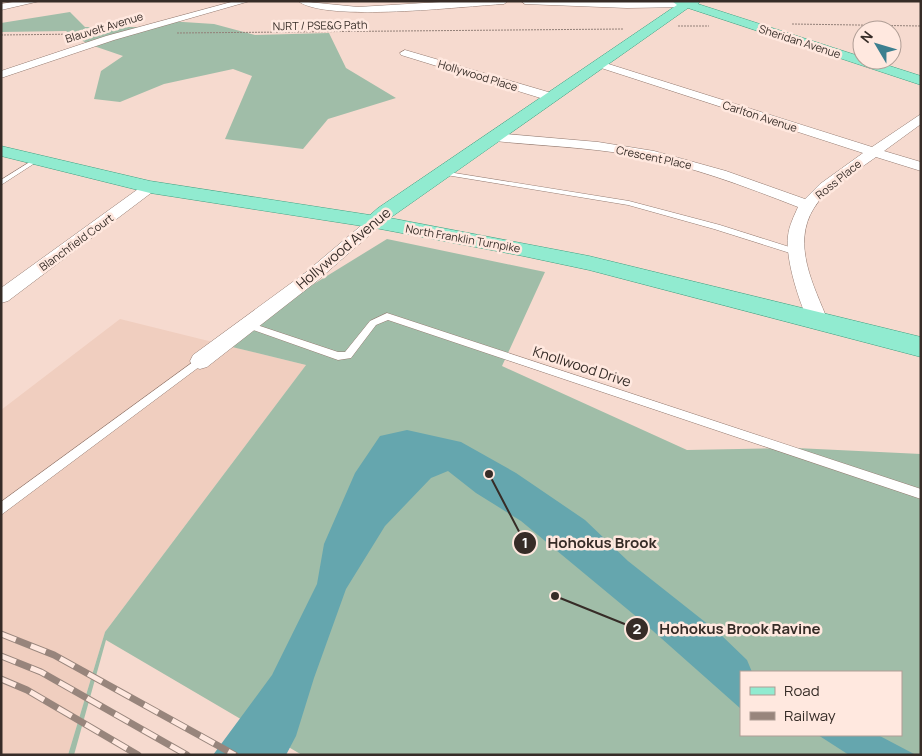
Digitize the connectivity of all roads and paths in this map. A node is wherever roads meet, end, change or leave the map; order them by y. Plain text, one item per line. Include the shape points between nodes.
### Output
1 (36, 1) edge
2 (246, 1) edge
3 (302, 1) edge
4 (488, 1) edge
5 (504, 1) edge
6 (524, 1) edge
7 (686, 2) edge
8 (1, 7) edge
9 (786, 24) dead end
10 (673, 26) dead end
11 (712, 26) dead end
12 (921, 26) edge
13 (629, 29) dead end
14 (174, 33) dead end
15 (88, 34) dead end
16 (1, 35) edge
17 (405, 53) dead end
18 (599, 64) junction
19 (1, 75) edge
20 (921, 81) edge
21 (551, 97) junction
22 (921, 118) edge
23 (495, 137) junction
24 (1, 152) edge
25 (873, 152) junction
26 (35, 161) junction
27 (921, 167) edge
28 (442, 173) junction
29 (1, 183) edge
30 (150, 187) junction
31 (807, 205) junction
32 (375, 222) junction
33 (796, 252) junction
34 (1, 297) edge
35 (818, 322) junction
36 (248, 325) junction
37 (921, 347) edge
38 (200, 361) joint
39 (921, 494) edge
40 (1, 509) edge

1 - 8 street
2 - 19 street, Blauvelt Avenue via 110,38
3 - 4 street via 327,8 358,10
4 - 5 street
6 - 7 street via 627,5
7 - 18 main road, Hollywood Avenue
7 - 20 main road, Sheridan Avenue
9 - 12 path
10 - 11 path
13 - 14 path, NJRT / PSE&G Path
15 - 16 path
17 - 21 street, Hollywood Place
18 - 21 main road, Hollywood Avenue
18 - 25 street, Carlton Avenue
21 - 23 main road, Hollywood Avenue
22 - 25 street, Ross Place
23 - 28 main road, Hollywood Avenue
23 - 31 street, Crescent Place via 604,147 665,158 726,175
24 - 26 main road, North Franklin Turnpike
25 - 27 street, Carlton Avenue
25 - 31 street, Ross Place via 825,187
26 - 29 lane
26 - 30 main road, North Franklin Turnpike
28 - 32 main road, Hollywood Avenue
28 - 33 lane via 629,203 718,226
30 - 32 main road, North Franklin Turnpike
30 - 34 street, Blanchfield Court
31 - 33 street, Ross Place via 796,236
32 - 35 main road, North Franklin Turnpike via 580,261
32 - 36 street, Hollywood Avenue
33 - 35 street, Ross Place
35 - 37 main road, North Franklin Turnpike
36 - 38 street, Hollywood Avenue
36 - 39 lane, Knollwood Drive via 338,356 348,355 373,323 387,316
38 - 40 lane, Hollywood Avenue

